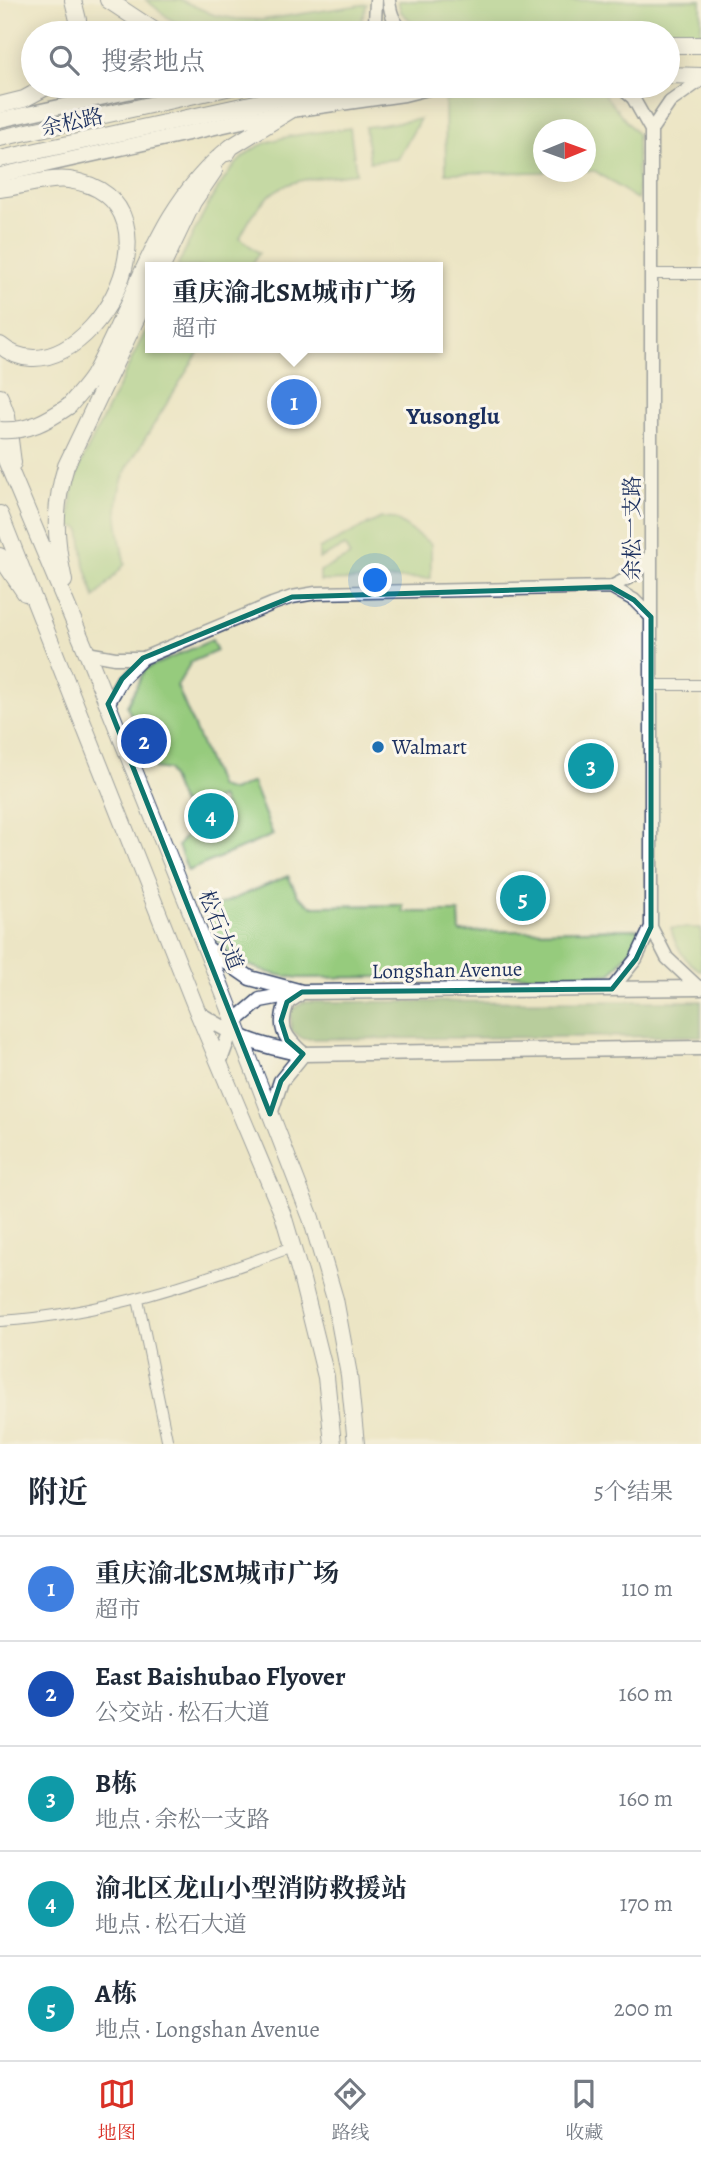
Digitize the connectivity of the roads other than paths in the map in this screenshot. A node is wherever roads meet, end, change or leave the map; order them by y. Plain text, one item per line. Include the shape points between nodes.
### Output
1 (73, 0) edge
2 (108, 0) edge
3 (122, 0) edge
4 (376, 0) edge
5 (389, 0) edge
6 (78, 21) edge
7 (140, 21) edge
8 (145, 21) edge
9 (375, 21) edge
10 (395, 21) edge
11 (680, 44) edge
12 (701, 45) edge
13 (680, 76) edge
14 (701, 78) edge
15 (680, 94) edge
16 (26, 98) edge
17 (100, 98) edge
18 (182, 98) edge
19 (281, 98) edge
20 (376, 98) edge
21 (633, 98) edge
22 (675, 98) edge
23 (0, 105) edge
24 (291, 110) junction
25 (0, 120) edge
26 (651, 130) junction
27 (0, 138) edge
28 (231, 147) junction
29 (3, 174) edge
30 (147, 262) edge
31 (164, 262) edge
32 (145, 266) edge
33 (651, 274) junction
34 (701, 274) edge
35 (145, 300) edge
36 (0, 345) edge
37 (0, 397) edge
38 (0, 430) edge
39 (0, 446) edge
40 (16, 486) junction
41 (0, 514) edge
42 (0, 553) edge
43 (651, 555) junction
44 (611, 587) junction
45 (651, 617) junction
46 (73, 621) junction
47 (48, 631) junction
48 (87, 653) junction
49 (143, 658) junction
50 (651, 685) junction
51 (701, 685) edge
52 (108, 705) junction
53 (651, 927) junction
54 (205, 947) junction
55 (700, 988) edge
56 (612, 989) junction
57 (302, 992) junction
58 (198, 1013) junction
59 (235, 1031) junction
60 (701, 1048) edge
61 (303, 1054) junction
62 (219, 1063) junction
63 (270, 1114) junction
64 (292, 1247) junction
65 (138, 1299) junction
66 (0, 1321) edge
67 (168, 1444) edge
68 (333, 1444) edge
69 (356, 1444) edge

1 - 6 highway
2 - 7 highway
3 - 8 highway
4 - 9 street
5 - 10 street
11 - 12 highway
13 - 14 highway
14 - 15 street
16 - 23 highway
17 - 25 main road
18 - 27 highway, 余松路
19 - 29 highway, 余松路
20 - 24 main road
21 - 26 street
22 - 26 street
24 - 28 highway
24 - 29 main road
26 - 33 street, 余松一支路
28 - 30 highway, bridge via 183,194
28 - 31 highway via 193,202
29 - 36 highway via 93,185 122,212 128,244 113,296 76,343 43,356 24,356
32 - 38 highway, bridge via 92,377 69,406 44,424
33 - 34 street
33 - 43 street, 余松一支路
35 - 46 highway via 66,466 57,495 55,528
37 - 40 highway via 7,415
39 - 40 highway, 松石大道
40 - 46 highway, 松石大道
41 - 47 highway
42 - 47 highway
43 - 44 street via 634,575
43 - 45 street, 余松一支路
44 - 45 street
44 - 49 street via 316,593 272,604
45 - 50 street, 余松一支路
46 - 48 highway, 松石大道
47 - 58 highway
48 - 49 street
48 - 52 highway, 松石大道
49 - 52 street via 122,679
50 - 51 street
50 - 53 street, 余松一支路
52 - 54 highway, 松石大道
53 - 55 street via 667,958
53 - 56 street via 636,959
54 - 57 main road, Longshan Avenue via 250,978
54 - 59 highway, 松石大道
55 - 56 main road, Longshan Avenue
56 - 57 main road, Longshan Avenue
57 - 59 main road via 260,1000
57 - 61 main road via 287,1002 281,1021 287,1040
58 - 59 main road
58 - 62 highway
59 - 61 main road via 266,1047
59 - 62 main road
59 - 63 highway, 松石大道
60 - 61 main road
61 - 63 main road via 281,1081
62 - 64 highway
63 - 69 highway, 松石大道 via 311,1218 334,1299
64 - 65 street
64 - 68 highway via 326,1377
65 - 66 street via 36,1319
65 - 67 street

